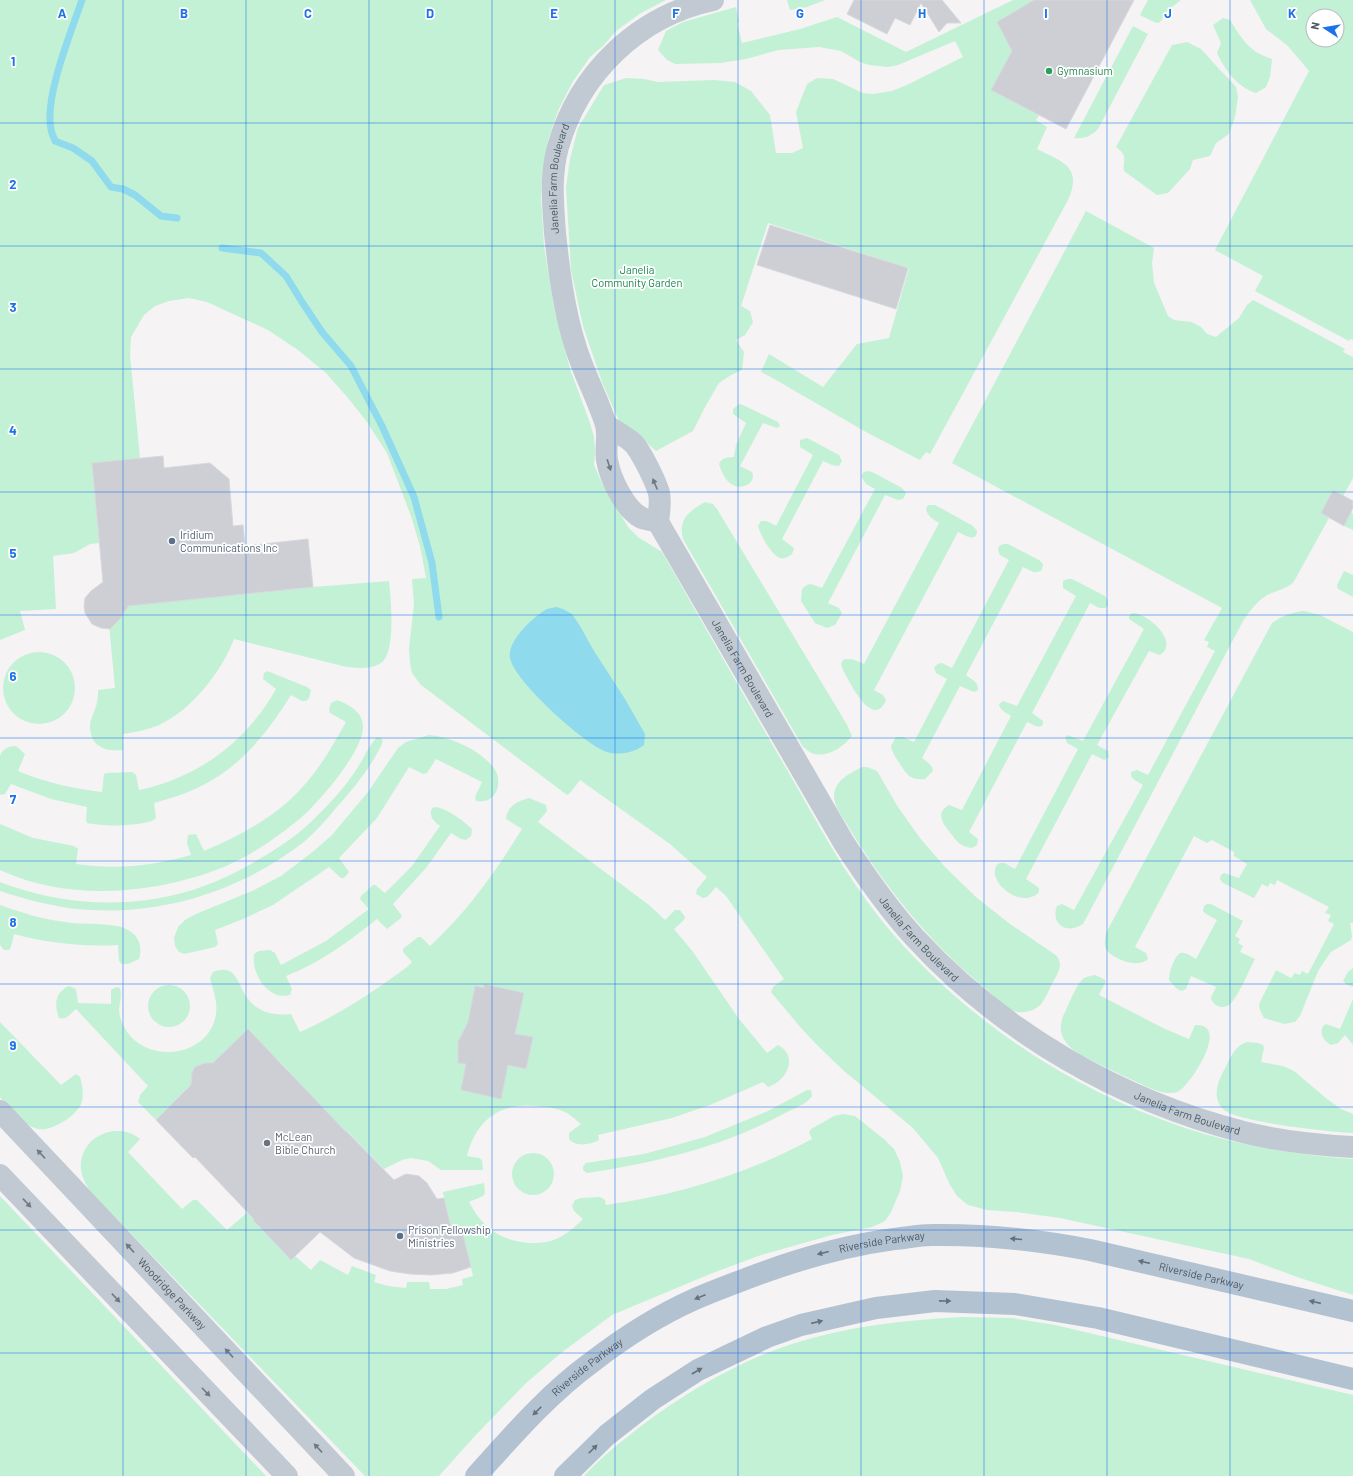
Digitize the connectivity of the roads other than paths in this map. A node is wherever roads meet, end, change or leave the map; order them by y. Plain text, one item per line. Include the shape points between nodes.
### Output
1 (713, 0) edge
2 (607, 426) junction
3 (658, 522) junction
4 (0, 1110) edge
5 (1353, 1147) edge
6 (0, 1175) edge
7 (1353, 1311) edge
8 (1353, 1379) edge
9 (287, 1476) edge
10 (344, 1476) edge
11 (476, 1476) edge
12 (565, 1476) edge

1 - 2 street, Janelia Farm Boulevard via 675,11 626,41 606,60 590,79 577,101 558,148 553,176 553,209 565,305 576,348
3 -> 2 street via 659,494 648,468 634,445 622,434
2 -> 3 street, Janelia Farm Boulevard via 607,459 615,484 629,507 642,518
3 - 5 street, Janelia Farm Boulevard via 844,843 871,885 916,939 963,986 1036,1041 1098,1077 1141,1097 1243,1132 1298,1142
10 -> 4 street, Woodridge Parkway
6 -> 9 street
7 -> 11 main road, Riverside Parkway via 1048,1242 984,1236 930,1235 864,1243 811,1256 759,1274 694,1299 663,1315 592,1362 558,1390
12 -> 8 main road via 607,1435 653,1399 698,1370 768,1337 801,1325 876,1308 935,1301 1015,1304 1098,1318

